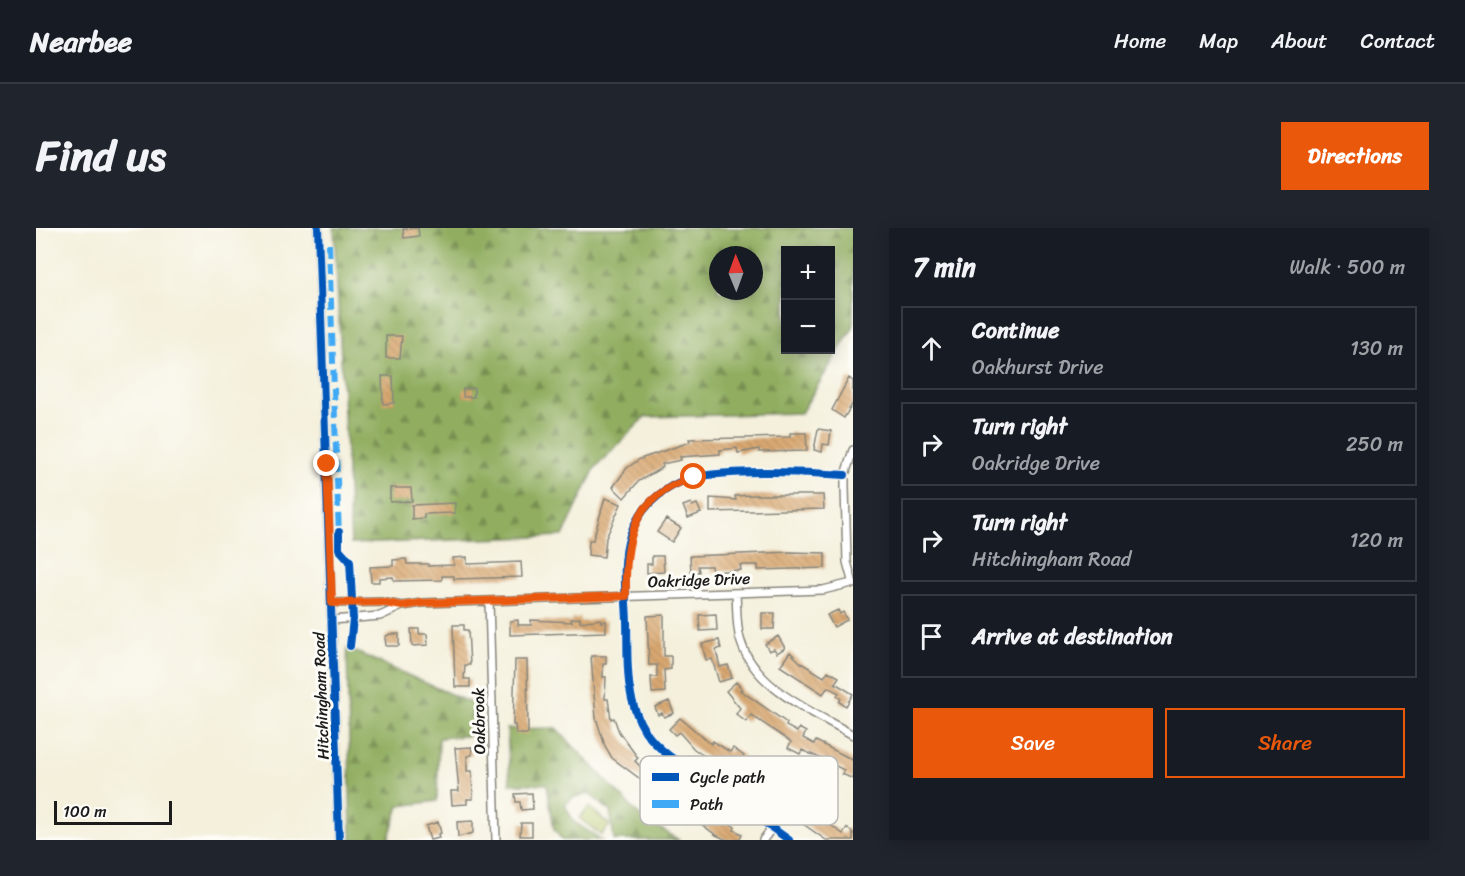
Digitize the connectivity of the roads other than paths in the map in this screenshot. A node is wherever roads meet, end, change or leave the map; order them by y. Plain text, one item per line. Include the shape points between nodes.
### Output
1 (318, 228) edge
2 (853, 450) edge
3 (845, 475) junction
4 (853, 583) edge
5 (736, 592) junction
6 (626, 596) junction
7 (489, 601) junction
8 (332, 603) junction
9 (402, 606) junction
10 (332, 620) junction
11 (853, 735) edge
12 (670, 756) edge
13 (768, 825) edge
14 (772, 828) junction
15 (339, 840) edge
16 (496, 840) edge
17 (764, 840) edge
18 (789, 840) edge

1 - 8 street, Hitchingham Road
2 - 3 street
3 - 4 street via 847,562
3 - 6 street via 801,472 694,477 668,488 645,509 630,534 625,558
4 - 5 street, Oakridge Drive via 823,590
5 - 6 street, Oakridge Drive
5 - 11 street via 740,638 753,666 782,693
6 - 7 street, Oakridge Drive
6 - 12 street via 630,697 646,732
7 - 9 street, Oakridge Drive
7 - 16 street, Oakbrook
8 - 9 street, Oakridge Drive via 381,602
8 - 10 street, Hitchingham Road
9 - 10 street, Oakridge Drive via 380,616
10 - 15 street, Hitchingham Road
13 - 14 street
14 - 17 street
14 - 18 street

